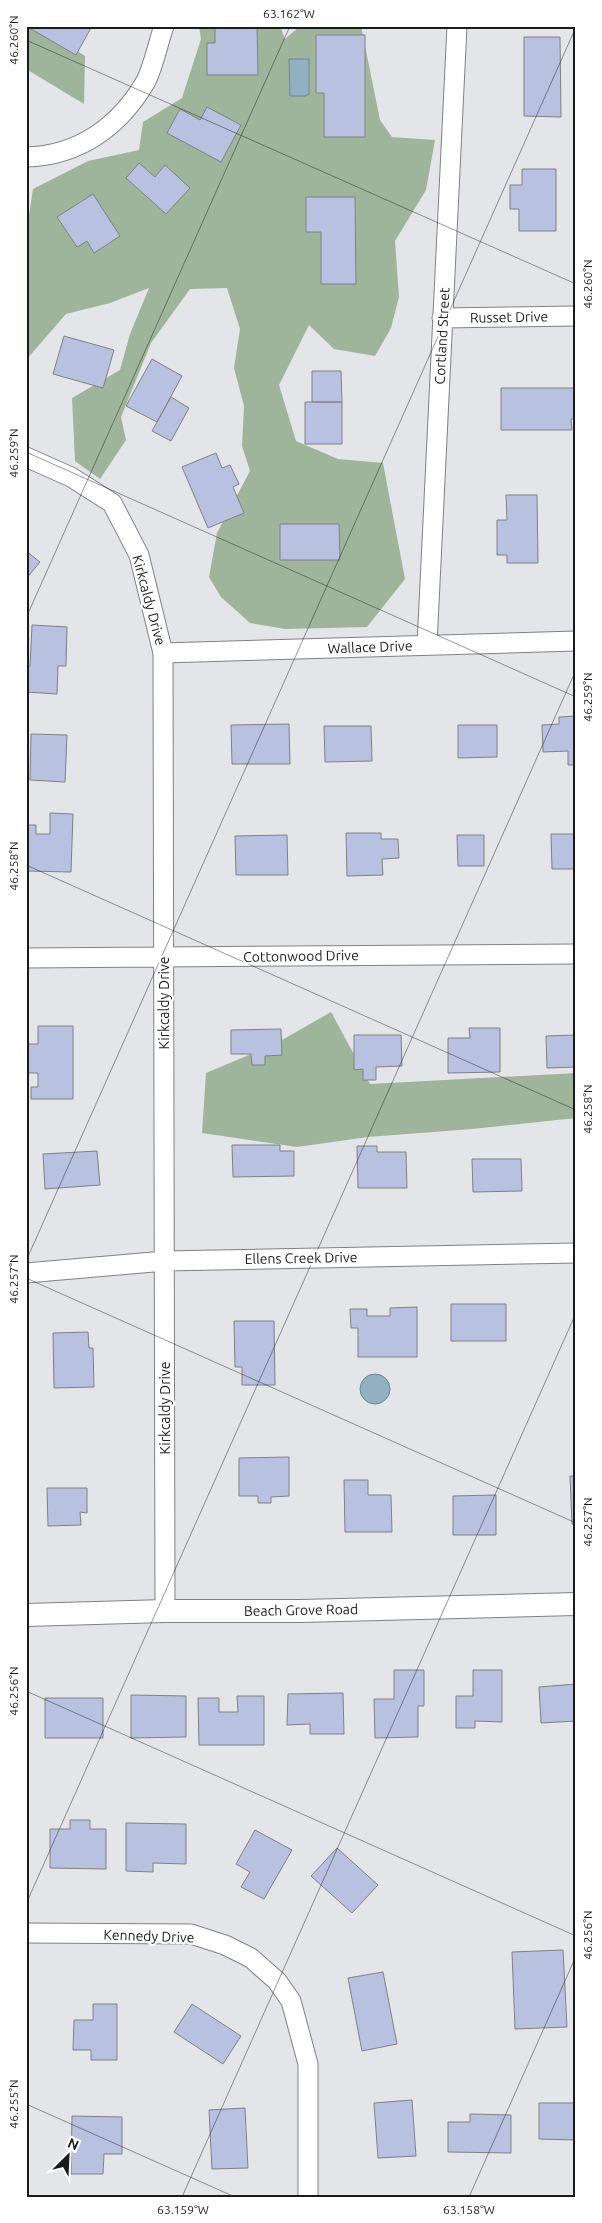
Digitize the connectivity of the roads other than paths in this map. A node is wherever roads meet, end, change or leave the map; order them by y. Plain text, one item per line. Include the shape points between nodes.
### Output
1 (164, 26) edge
2 (457, 26) edge
3 (26, 158) edge
4 (576, 316) edge
5 (442, 318) junction
6 (26, 457) edge
7 (576, 641) edge
8 (427, 645) junction
9 (163, 654) junction
10 (576, 954) edge
11 (26, 958) edge
12 (164, 958) junction
13 (576, 1253) edge
14 (165, 1260) junction
15 (26, 1273) edge
16 (576, 1604) edge
17 (165, 1611) junction
18 (26, 1615) edge
19 (26, 1933) edge
20 (308, 2197) edge

1 - 3 street via 146,80 116,121 80,146
2 - 5 street, Cortland Street
4 - 5 street, Russet Drive
5 - 8 street, Cortland Street
6 - 9 street, Kirkcaldy Drive via 71,477 112,503 139,555
7 - 8 street, Wallace Drive
8 - 9 street, Wallace Drive
9 - 12 street, Kirkcaldy Drive
10 - 12 street, Cottonwood Drive
11 - 12 street, Cottonwood Drive
12 - 14 street, Kirkcaldy Drive
13 - 14 street, Ellens Creek Drive
14 - 15 street, Ellens Creek Drive
14 - 17 street, Kirkcaldy Drive
16 - 17 street, Beach Grove Road
17 - 18 street, Beach Grove Road
19 - 20 street, Kennedy Drive via 191,1934 251,1958 277,1981 292,2001 308,2064

